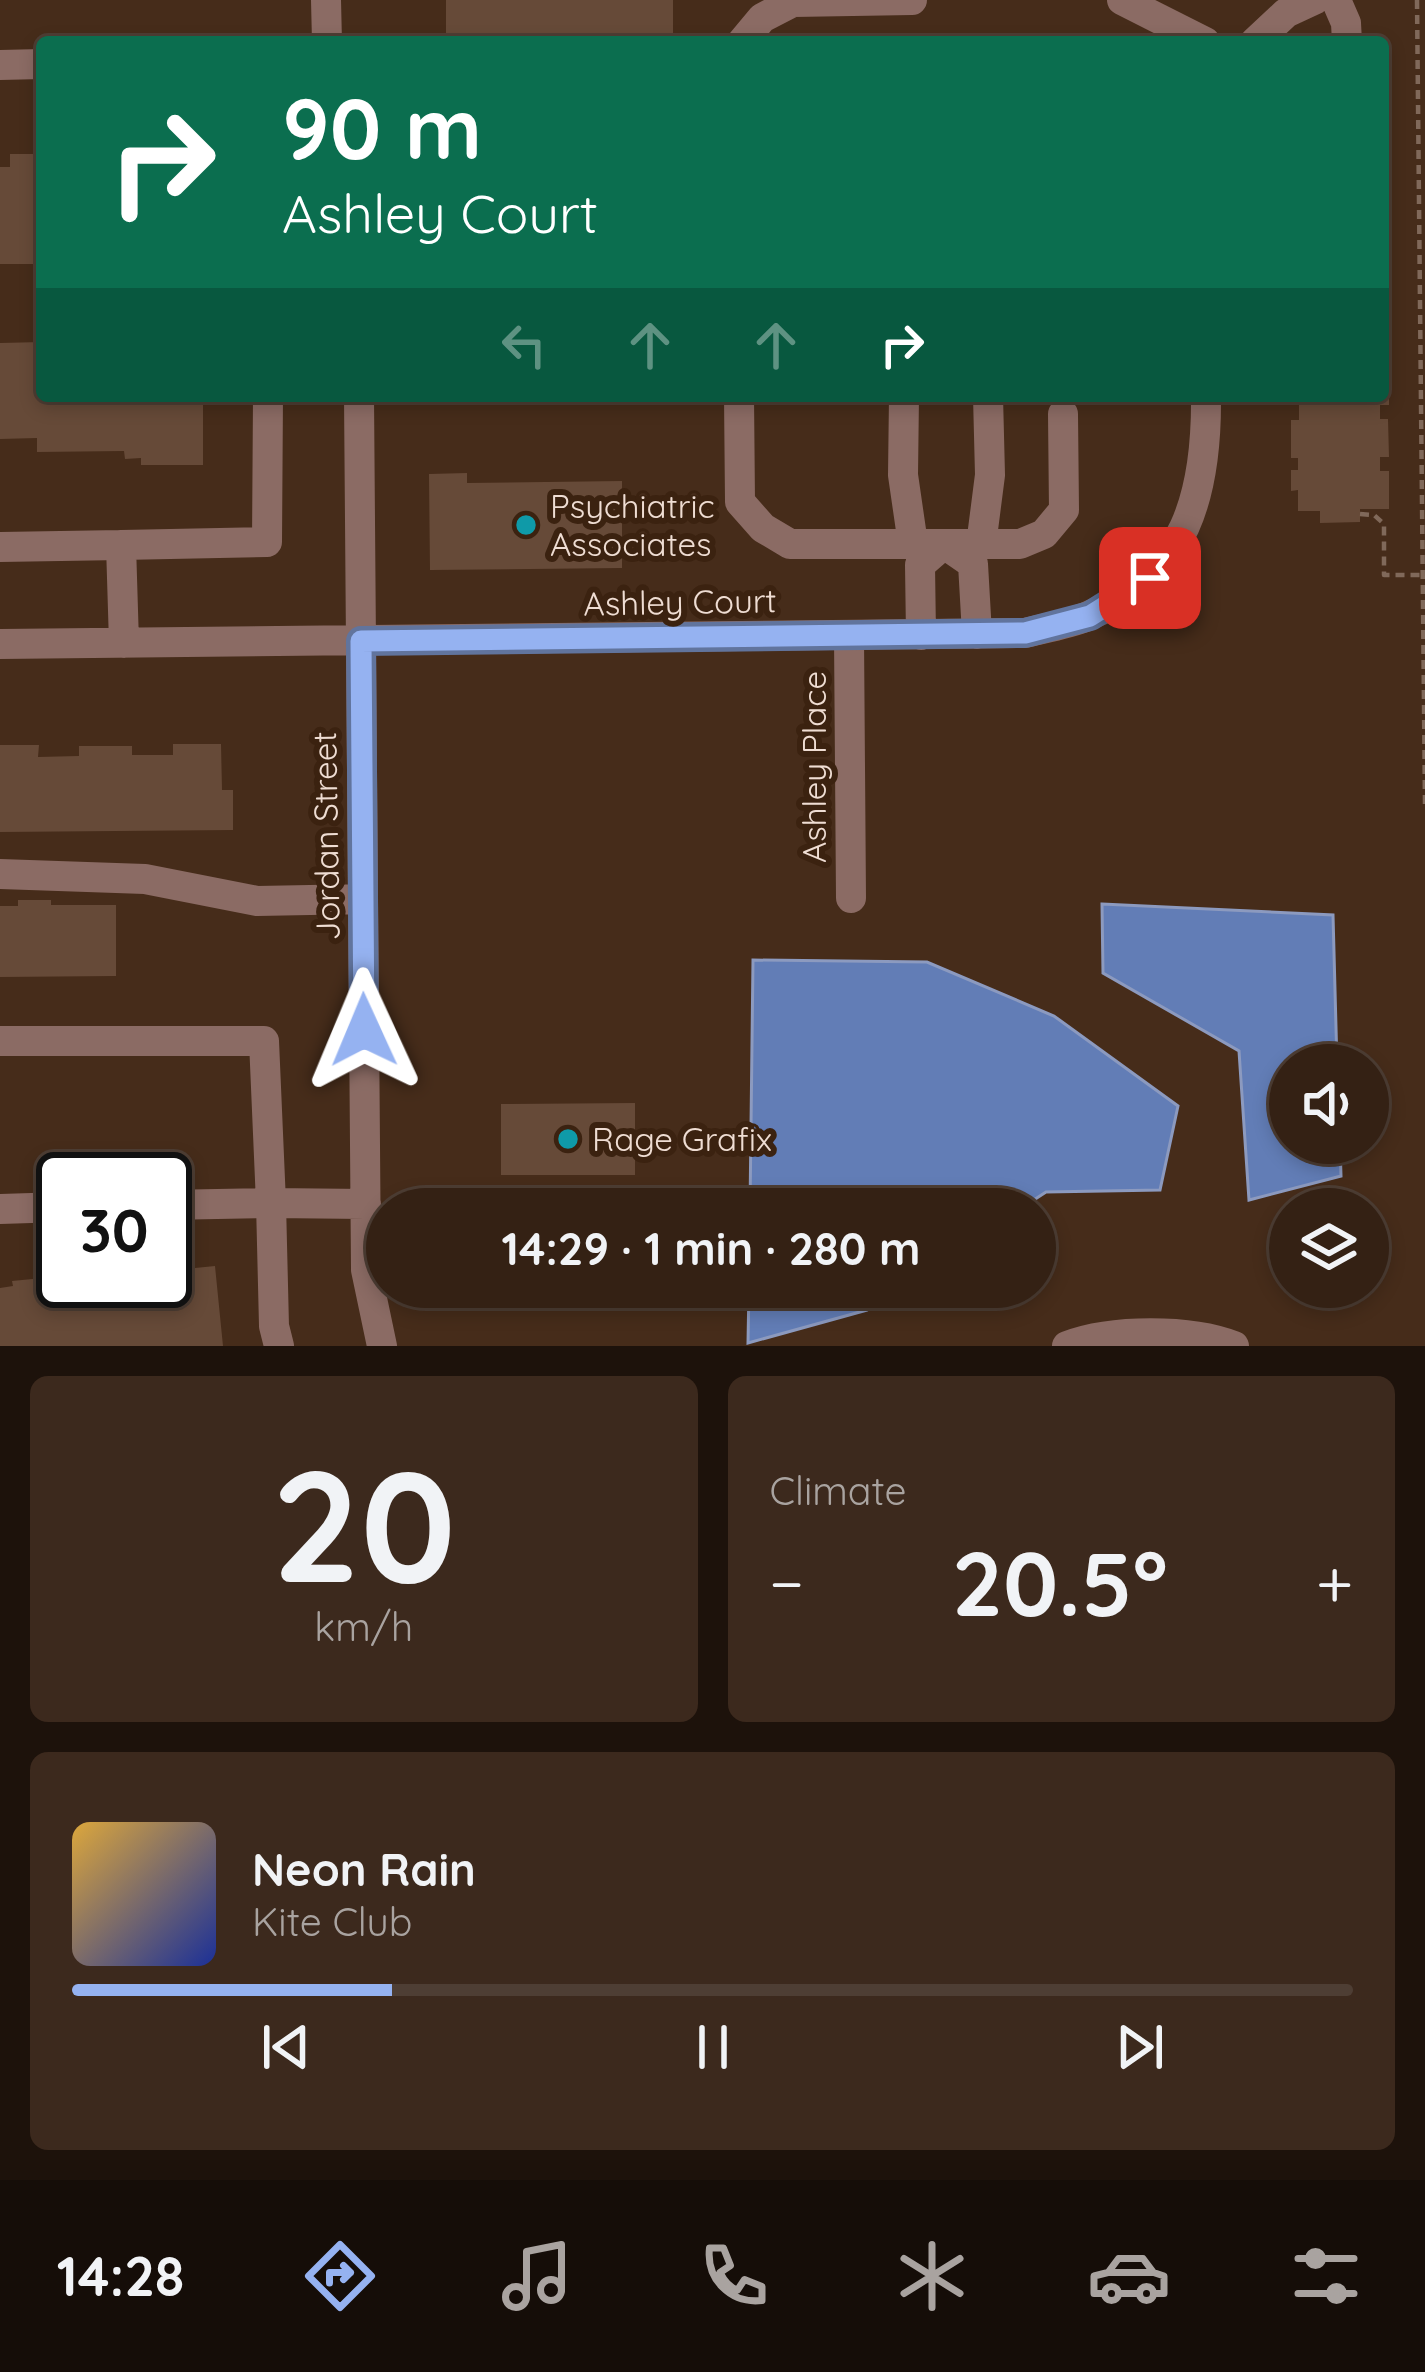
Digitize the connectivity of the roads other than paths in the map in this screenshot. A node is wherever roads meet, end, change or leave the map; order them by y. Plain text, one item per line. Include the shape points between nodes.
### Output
1 (326, 0) edge
2 (912, 0) edge
3 (1122, 0) edge
4 (1314, 0) edge
5 (1336, 0) edge
6 (327, 36) edge
7 (747, 36) edge
8 (1193, 36) edge
9 (1261, 36) edge
10 (1347, 36) edge
11 (0, 64) edge
12 (36, 64) edge
13 (268, 402) edge
14 (359, 402) edge
15 (739, 402) edge
16 (904, 402) edge
17 (988, 402) edge
18 (1206, 402) edge
19 (1063, 414) dead end
20 (928, 544) junction
21 (121, 545) junction
22 (981, 545) junction
23 (0, 547) edge
24 (977, 634) junction
25 (921, 635) junction
26 (849, 636) junction
27 (361, 641) junction
28 (124, 643) junction
29 (0, 644) edge
30 (0, 874) edge
31 (850, 898) dead end
32 (363, 899) junction
33 (0, 1041) edge
34 (271, 1203) junction
35 (192, 1204) edge
36 (366, 1204) joint
37 (36, 1208) edge
38 (0, 1209) edge
39 (374, 1308) edge
40 (279, 1346) edge
41 (382, 1346) edge
42 (1067, 1346) edge
43 (1234, 1346) edge

1 - 6 street
2 - 7 street via 794,2
3 - 8 street
4 - 9 street
5 - 10 street
11 - 12 street
13 - 21 street via 267,542
14 - 27 street, Jordan Street
15 - 20 street via 740,502 763,528 790,544
16 - 20 street via 903,475
17 - 22 street
18 - 24 street, Ashley Court via 1207,453 1190,522 1150,578 1090,616 1025,633
19 - 22 street via 1064,510 1044,534
20 - 22 street
20 - 24 street via 973,564
20 - 25 street via 920,565
21 - 23 street
21 - 28 street
24 - 25 street, Ashley Court
25 - 26 street, Ashley Court
26 - 27 street, Ashley Court
26 - 31 street, Ashley Place
27 - 28 street, Ashley Court
27 - 32 street, Jordan Street
28 - 29 street, Ashley Court
30 - 32 street via 145,879 257,901
32 - 36 street, Jordan Street
33 - 34 street via 264,1040
34 - 35 street
34 - 36 street
34 - 40 street
37 - 38 street
39 - 41 street, Jordan Street
42 - 43 street via 1088,1338 1200,1334

